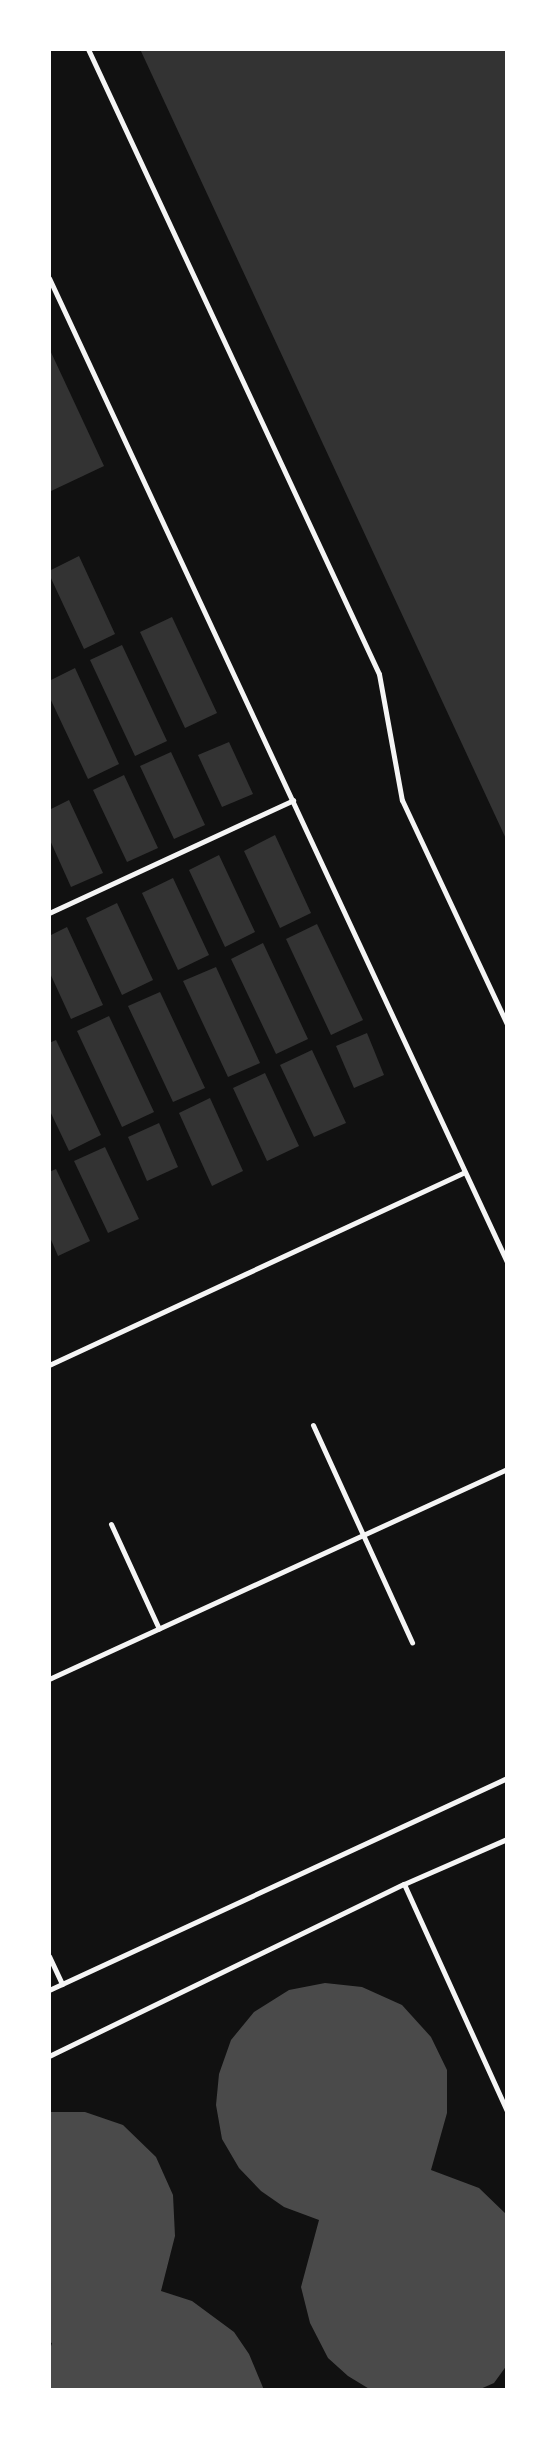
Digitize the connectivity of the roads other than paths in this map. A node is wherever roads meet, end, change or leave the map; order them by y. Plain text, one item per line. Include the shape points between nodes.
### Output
1 (88, 49) edge
2 (49, 278) edge
3 (293, 800) junction
4 (49, 913) edge
5 (507, 1024) edge
6 (464, 1172) junction
7 (507, 1262) edge
8 (49, 1365) edge
9 (313, 1425) dead end
10 (507, 1469) edge
11 (111, 1524) dead end
12 (363, 1535) junction
13 (159, 1629) junction
14 (412, 1642) dead end
15 (49, 1679) edge
16 (507, 1778) edge
17 (507, 1839) edge
18 (404, 1884) junction
19 (49, 1956) edge
20 (62, 1984) junction
21 (49, 1990) edge
22 (49, 2056) edge
23 (507, 2111) edge

1 - 5 lane via 379,674 402,800
2 - 3 lane
3 - 4 lane
3 - 6 lane
6 - 7 lane
6 - 8 lane
9 - 12 lane
10 - 12 lane
11 - 13 lane
12 - 13 lane
12 - 14 lane
13 - 15 lane
16 - 20 lane
17 - 18 lane
18 - 22 lane
18 - 23 lane
19 - 20 lane
20 - 21 lane

